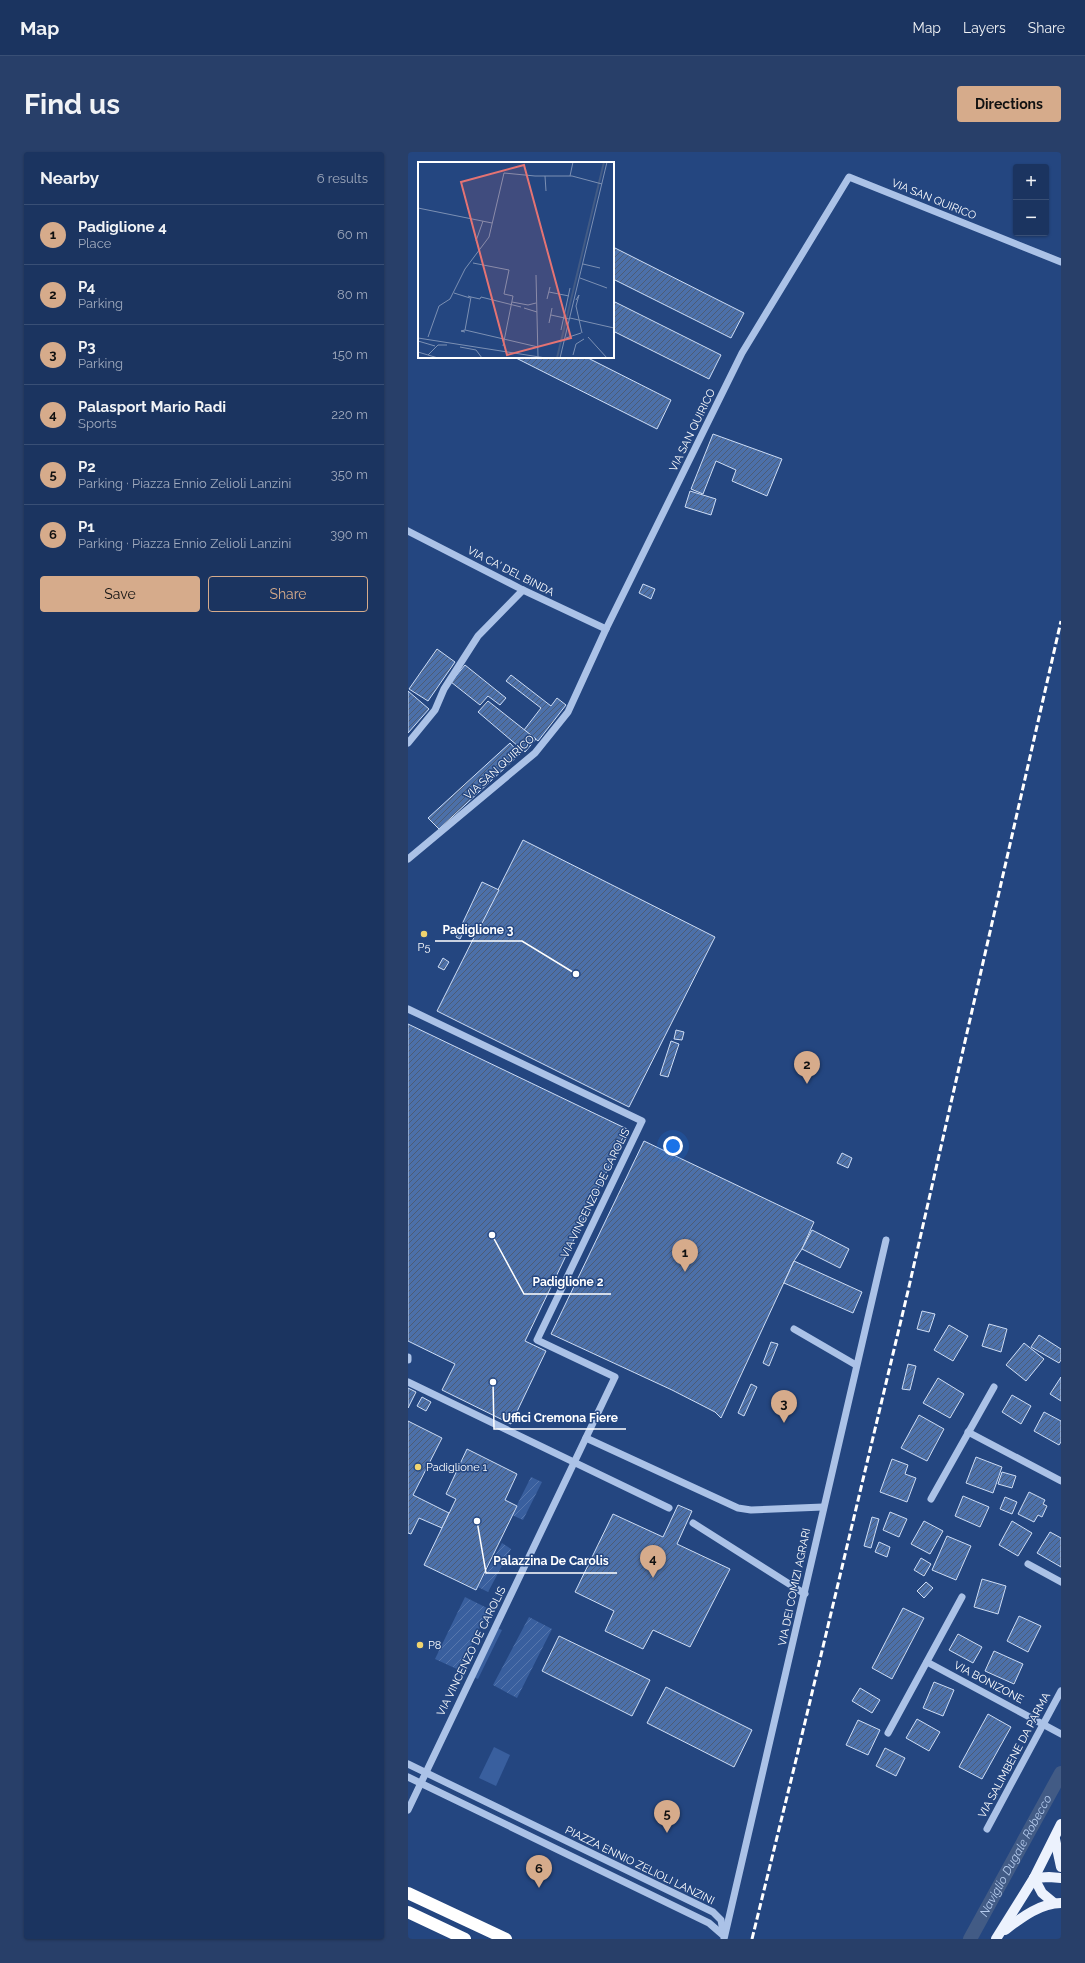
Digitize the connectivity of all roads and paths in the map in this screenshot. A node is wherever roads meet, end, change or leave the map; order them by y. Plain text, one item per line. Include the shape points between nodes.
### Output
1 (1061, 262) edge
2 (408, 531) edge
3 (523, 590) junction
4 (606, 629) junction
5 (408, 743) edge
6 (408, 859) edge
7 (408, 1009) edge
8 (886, 1240) dead end
9 (794, 1329) dead end
10 (856, 1365) junction
11 (408, 1382) edge
12 (994, 1387) dead end
13 (968, 1432) junction
14 (586, 1438) junction
15 (573, 1463) junction
16 (1061, 1481) edge
17 (931, 1499) dead end
18 (823, 1507) junction
19 (669, 1508) dead end
20 (692, 1523) dead end
21 (1028, 1564) dead end
22 (1061, 1582) edge
23 (805, 1594) junction
24 (962, 1597) dead end
25 (927, 1662) junction
26 (1061, 1691) edge
27 (1044, 1724) junction
28 (888, 1732) dead end
29 (1061, 1734) edge
30 (408, 1764) edge
31 (426, 1772) junction
32 (408, 1777) edge
33 (421, 1783) junction
34 (408, 1810) edge
35 (1061, 1824) edge
36 (987, 1829) dead end
37 (1055, 1839) junction
38 (1061, 1867) edge
39 (1034, 1878) junction
40 (1061, 1878) edge
41 (408, 1893) edge
42 (1058, 1903) edge
43 (408, 1912) edge
44 (998, 1936) edge
45 (724, 1938) edge
46 (465, 1939) edge
47 (506, 1939) edge

1 - 4 street, VIA SAN QUIRICO via 850,177 742,353
2 - 3 street, VIA CA' DEL BINDA
3 - 4 street, VIA CA' DEL BINDA
3 - 5 street via 478,636 444,689 435,710
4 - 6 street, VIA SAN QUIRICO via 568,712 535,753
7 - 14 street, VIA VINCENZO DE CAROLIS via 642,1121 537,1340 615,1378
8 - 10 street, VIA DEI COMIZI AGRARI
9 - 10 street
10 - 18 street, VIA DEI COMIZI AGRARI
11 - 15 street
12 - 13 street
13 - 16 street
13 - 17 street
14 - 15 street, VIA VINCENZO DE CAROLIS
14 - 18 street via 738,1508 751,1510
15 - 19 street
15 - 31 street, VIA VINCENZO DE CAROLIS
18 - 23 street, VIA DEI COMIZI AGRARI
20 - 23 street
21 - 22 street
23 - 45 street, VIA DEI COMIZI AGRARI
24 - 25 street
25 - 27 street, VIA BONIZONE
25 - 28 street
26 - 27 street, VIA SALIMBENE DA PARMA
27 - 29 street, VIA BONIZONE
27 - 36 street, VIA SALIMBENE DA PARMA
30 - 31 street, PIAZZA ENNIO ZELIOLI LANZINI
31 - 33 street, VIA VINCENZO DE CAROLIS
31 - 45 street, PIAZZA ENNIO ZELIOLI LANZINI via 713,1912 721,1920
32 - 33 street, PIAZZA ENNIO ZELIOLI LANZINI
33 - 34 street, VIA VINCENZO DE CAROLIS
33 - 45 street, PIAZZA ENNIO ZELIOLI LANZINI via 709,1923
35 - 37 main road
37 - 38 main road
37 - 39 main road
39 - 40 main road
39 - 42 main road via 1042,1893
39 - 44 main road
41 - 47 highway
42 - 44 main road via 1029,1912
43 - 46 highway

